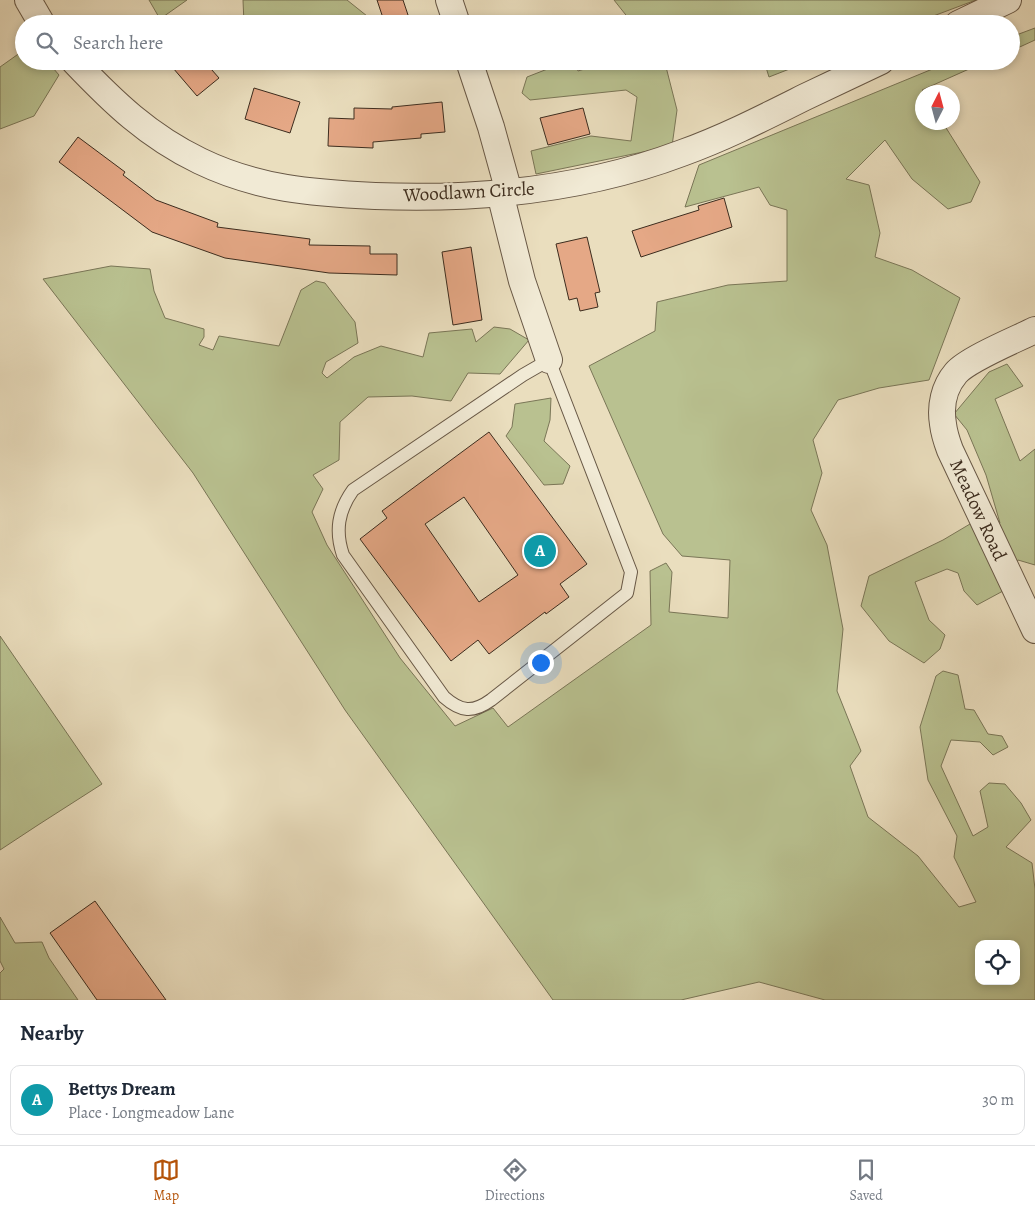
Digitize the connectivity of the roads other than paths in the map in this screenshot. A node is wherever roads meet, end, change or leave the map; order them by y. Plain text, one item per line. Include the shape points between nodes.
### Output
1 (28, 0) edge
2 (449, 0) edge
3 (1008, 0) edge
4 (37, 15) edge
5 (454, 15) edge
6 (977, 15) edge
7 (83, 70) edge
8 (472, 70) edge
9 (862, 70) edge
10 (504, 193) junction
11 (1035, 330) edge
12 (548, 360) junction
13 (1035, 630) edge

1 - 4 street
2 - 5 street
3 - 6 street
7 - 10 street, Woodlawn Circle via 140,124 168,144 243,179 284,189 334,194 446,196
8 - 10 street via 491,127
9 - 10 street, Woodlawn Circle via 681,154 590,180
10 - 12 street via 522,281
11 - 13 street, Meadow Road via 958,371 947,386 942,403 942,423 950,450
12 - 12 lane via 631,572 627,593 491,700 470,710 454,706 444,697 343,555 338,542 340,513 353,490

